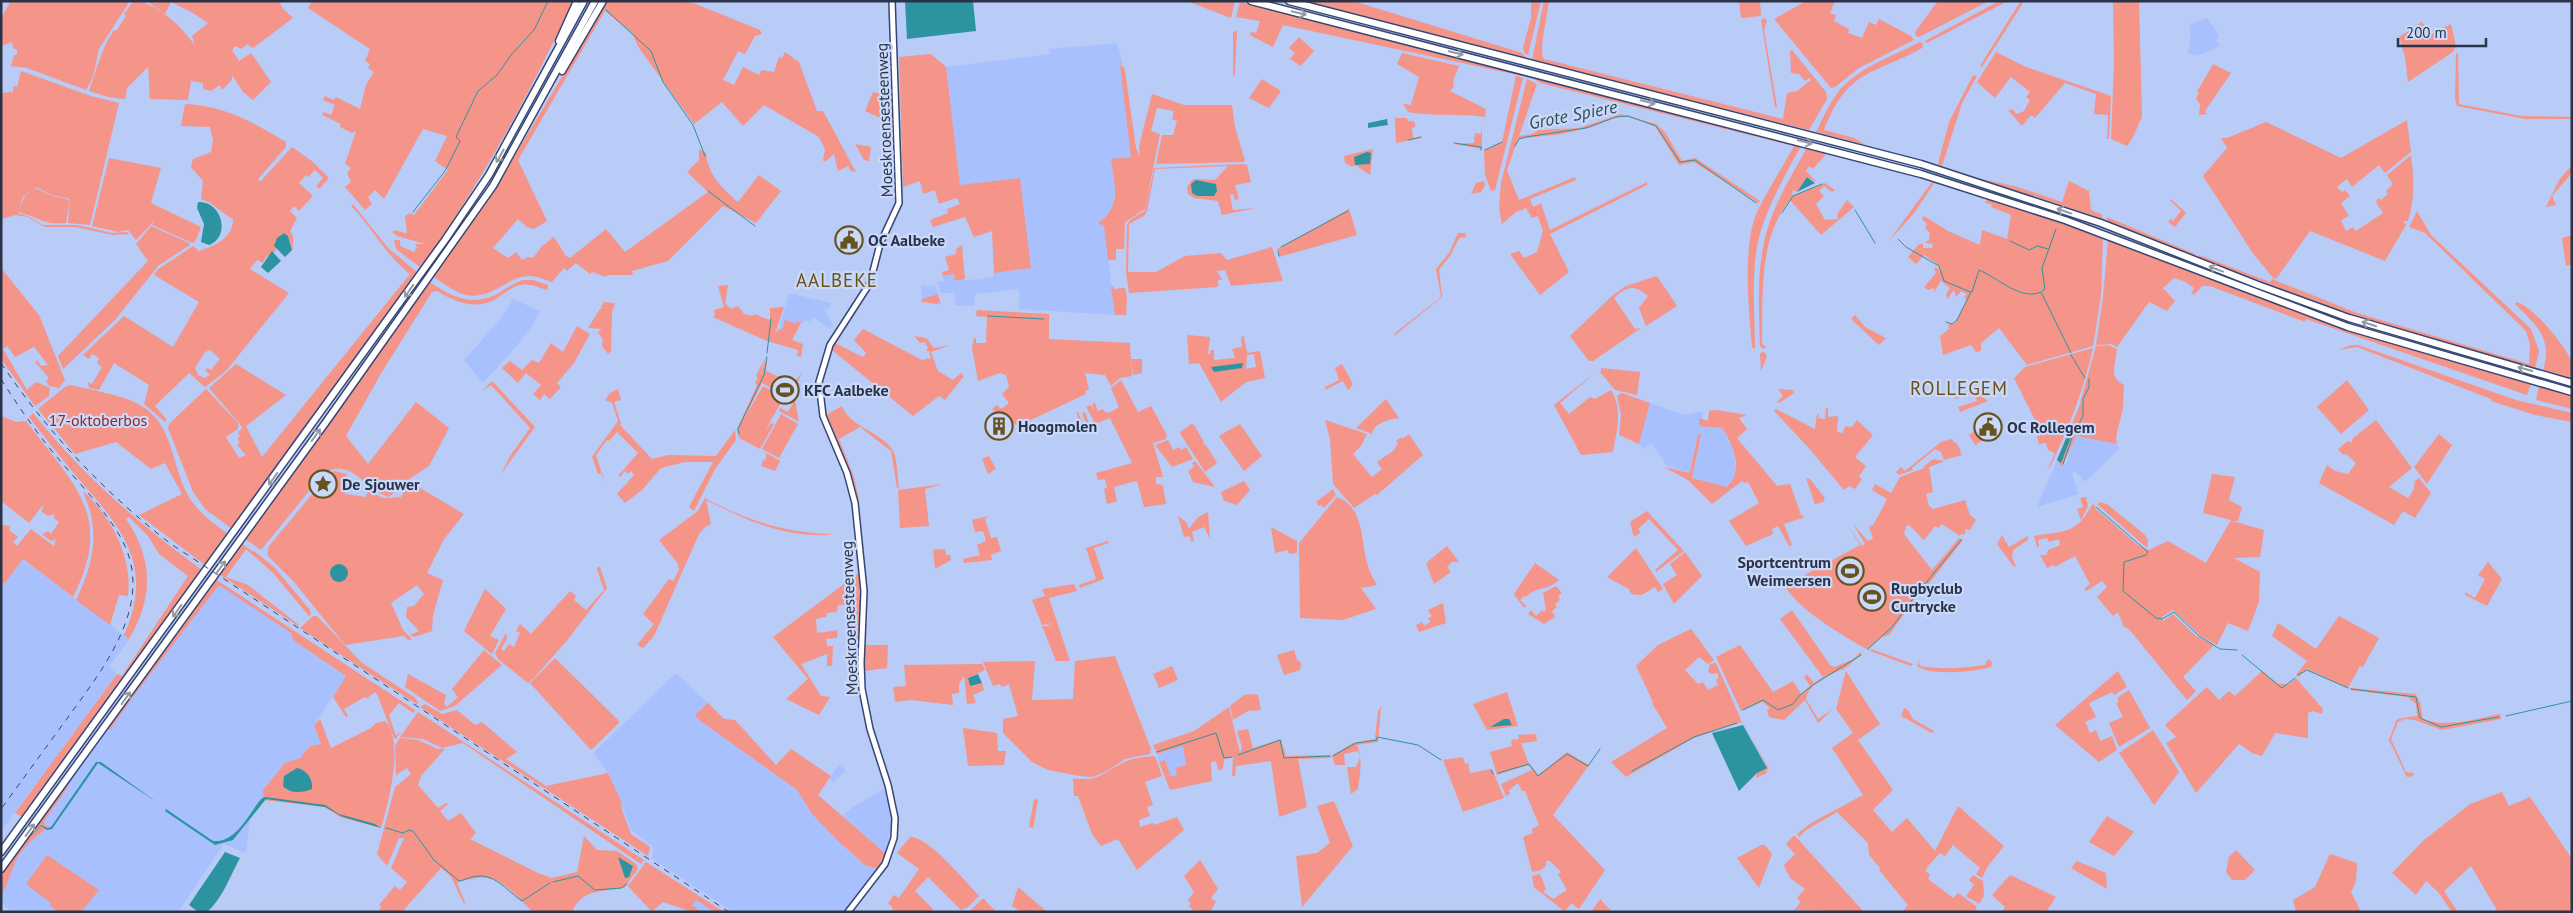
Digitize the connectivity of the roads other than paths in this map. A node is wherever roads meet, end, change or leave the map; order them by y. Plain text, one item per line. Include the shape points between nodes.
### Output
1 (578, 1) edge
2 (584, 1) edge
3 (595, 1) edge
4 (603, 1) edge
5 (892, 1) edge
6 (1251, 1) edge
7 (1289, 1) edge
8 (544, 96) junction
9 (524, 114) junction
10 (2572, 382) edge
11 (2572, 392) edge
12 (1, 852) edge
13 (1, 869) edge
14 (848, 912) edge

1 - 9 highway
2 - 9 highway
3 - 8 highway
4 - 8 highway via 551,90
5 - 14 main road, Moeskroensesteenweg via 899,203 880,244 870,283 830,345 819,382 823,416 847,473 854,503 864,591 862,689 895,818 894,838 887,859
6 -> 11 highway via 1921,174 2074,224 2348,327
10 -> 7 highway via 2349,318 2093,220 1929,166
13 -> 8 highway via 425,285 494,186
9 -> 12 highway via 489,175 445,240

